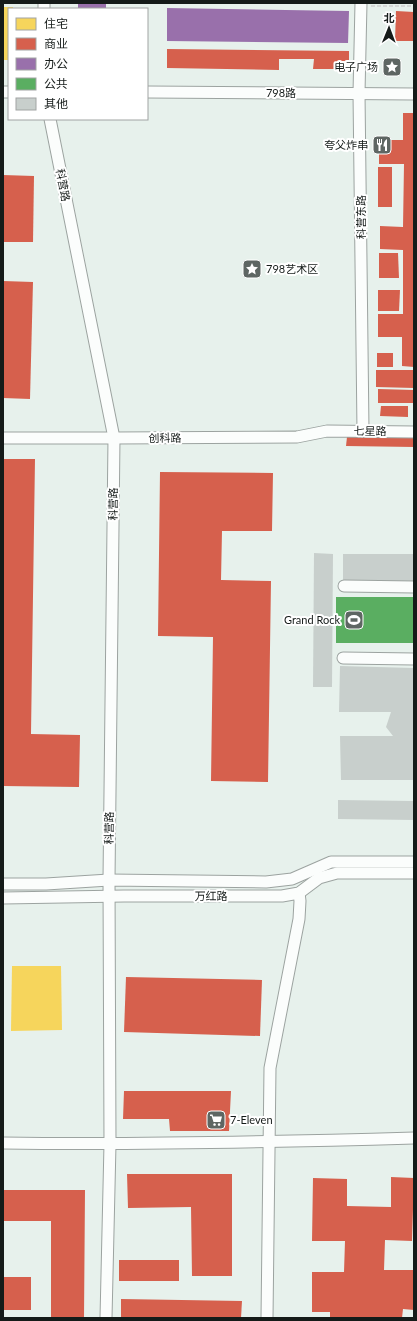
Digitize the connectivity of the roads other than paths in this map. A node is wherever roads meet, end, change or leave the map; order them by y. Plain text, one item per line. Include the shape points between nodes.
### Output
1 (361, 4) edge
2 (148, 92) edge
3 (360, 93) junction
4 (414, 94) edge
5 (50, 120) edge
6 (327, 431) joint
7 (362, 431) junction
8 (414, 432) edge
9 (3, 438) edge
10 (114, 438) junction
11 (344, 586) dead end
12 (414, 587) edge
13 (343, 658) dead end
14 (414, 659) edge
15 (414, 862) edge
16 (414, 873) edge
17 (109, 880) junction
18 (3, 884) edge
19 (299, 892) junction
20 (109, 896) junction
21 (3, 898) edge
22 (414, 1138) edge
23 (269, 1142) junction
24 (3, 1144) edge
25 (110, 1144) junction
26 (106, 1318) edge
27 (267, 1318) edge

1 - 3 street, 科营东路
2 - 3 street, 798路
3 - 4 street, 798路
3 - 7 street, 科营东路
5 - 10 street, 科营路
6 - 7 street, 七星路
6 - 10 street, 创科路 via 297,437
7 - 8 street, 七星路
9 - 10 street, 创科路
10 - 17 street, 科营路
11 - 12 street
13 - 14 street
15 - 17 street, 万红路 via 331,862 292,879 266,882
16 - 19 street, 万红路 via 337,873 319,878
17 - 18 street, 万红路
17 - 20 street, 科营路
19 - 20 street, 万红路 via 282,896
19 - 23 street via 299,919 270,1068
20 - 21 street, 万红路
20 - 25 street, 科营路
22 - 23 street
23 - 25 street
23 - 27 street
24 - 25 street
25 - 26 street, 科营路

